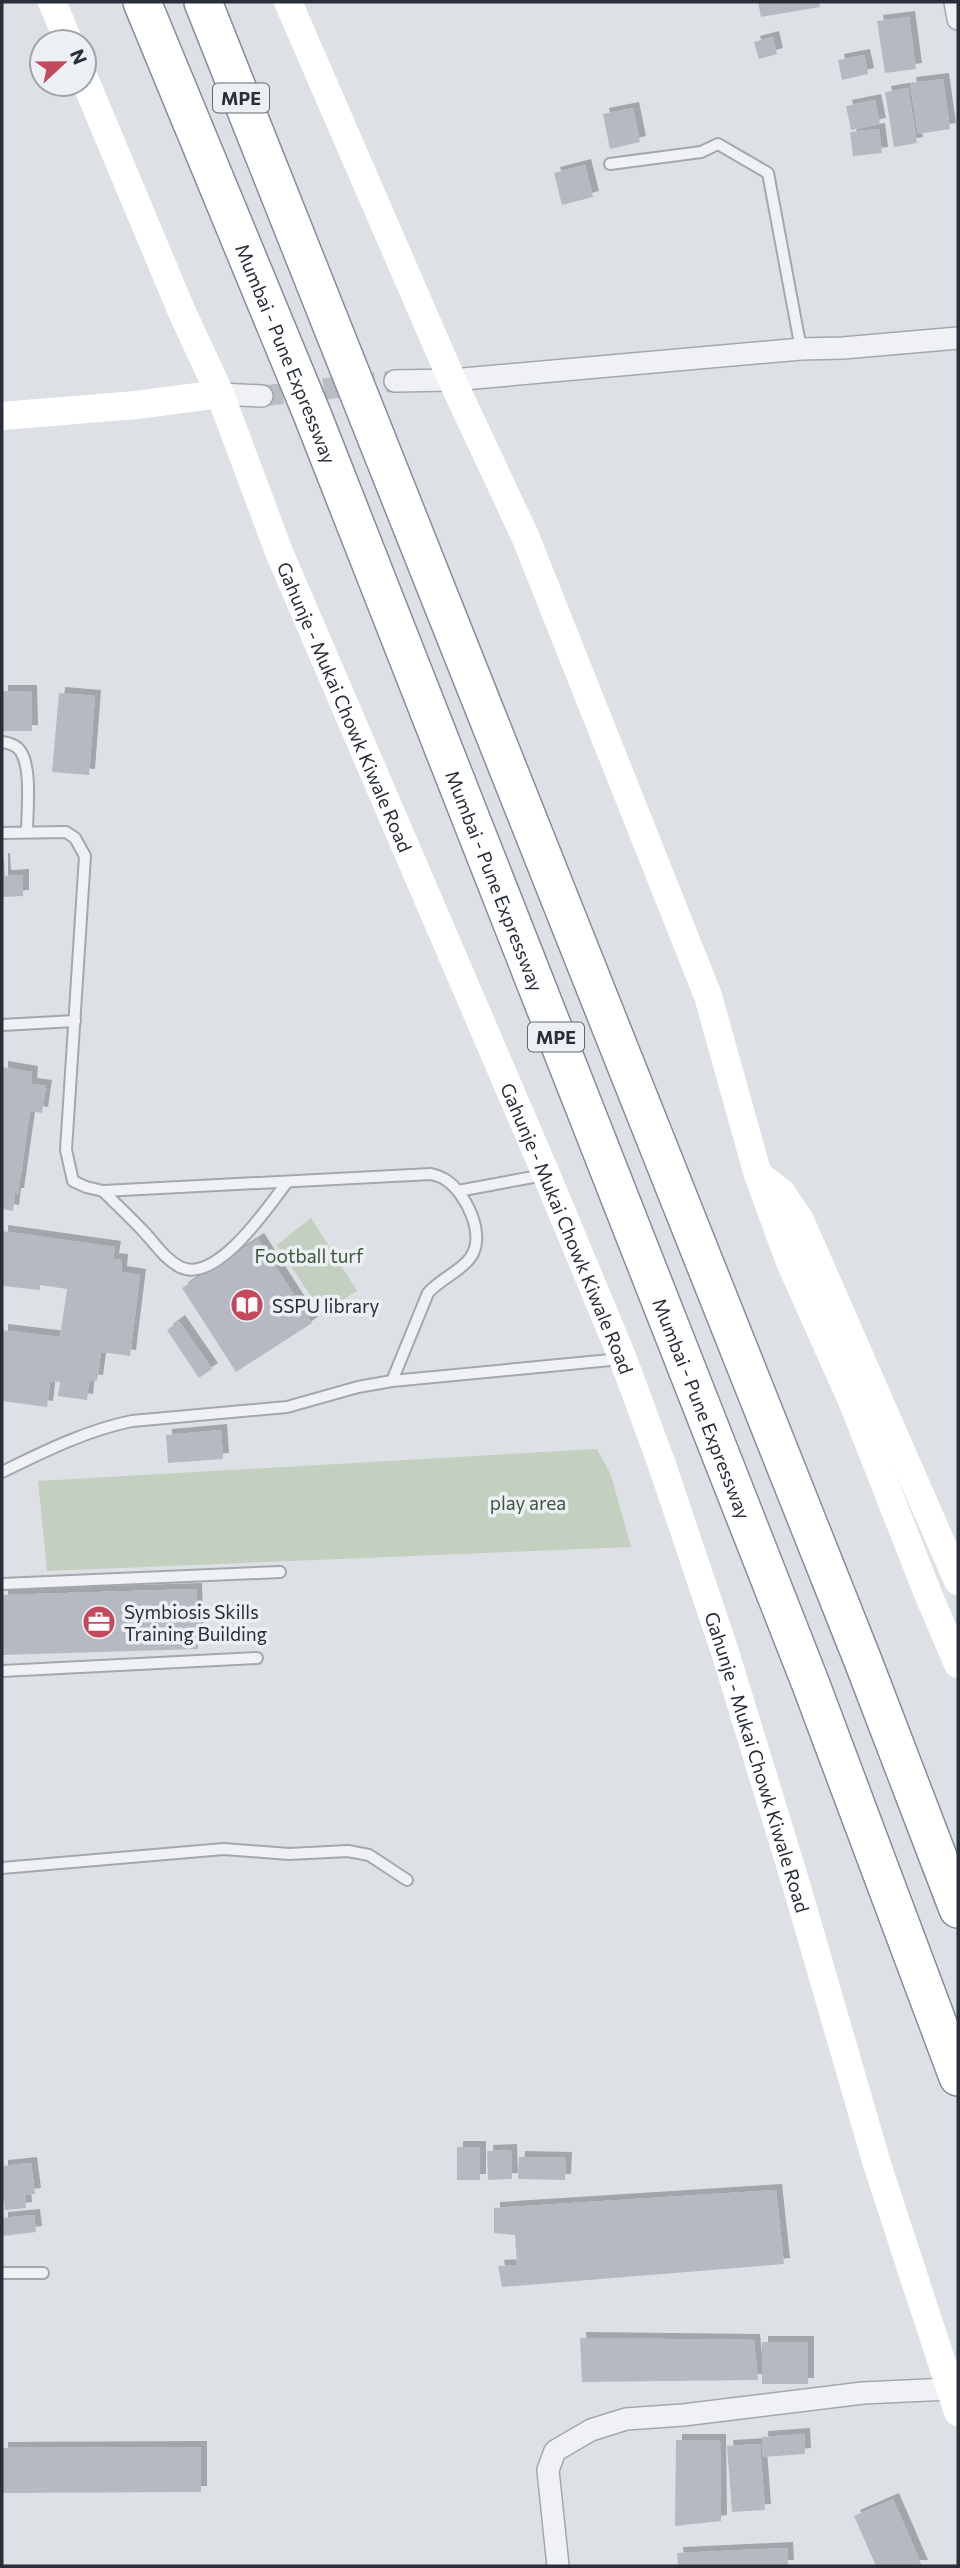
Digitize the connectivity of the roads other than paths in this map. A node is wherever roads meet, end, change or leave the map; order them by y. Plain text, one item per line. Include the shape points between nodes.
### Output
1 (52, 2) edge
2 (142, 2) edge
3 (203, 2) edge
4 (288, 2) edge
5 (955, 2) edge
6 (958, 19) edge
7 (63, 28) edge
8 (92, 98) edge
9 (610, 164) dead end
10 (958, 338) edge
11 (801, 349) junction
12 (395, 380) tunnel mouth
13 (452, 380) junction
14 (220, 394) junction
15 (262, 396) tunnel mouth
16 (2, 416) edge
17 (2, 742) edge
18 (27, 832) junction
19 (2, 833) edge
20 (75, 1021) junction
21 (2, 1025) edge
22 (546, 1174) junction
23 (758, 1175) junction
24 (288, 1182) junction
25 (103, 1191) junction
26 (458, 1191) junction
27 (623, 1359) junction
28 (392, 1381) junction
29 (2, 1472) edge
30 (280, 1572) dead end
31 (958, 1581) edge
32 (2, 1584) edge
33 (257, 1658) dead end
34 (958, 1664) edge
35 (2, 1671) edge
36 (2, 1868) edge
37 (407, 1880) dead end
38 (958, 1909) edge
39 (958, 2077) edge
40 (2, 2273) edge
41 (43, 2273) dead end
42 (954, 2400) edge
43 (558, 2566) edge

1 - 7 street
2 - 39 highway, Mumbai - Pune Expressway / MPE via 312,414 810,1682
3 - 38 highway, MPE
4 - 13 street
5 - 6 street
8 - 14 street, Gahunje - Mukai Chowk Kiwale Road
9 - 11 lane via 701,152 718,144 768,173
10 - 11 street
11 - 13 street
12 - 13 street
13 - 23 street via 525,536 708,996
14 - 15 street
14 - 16 street
14 - 22 street, Gahunje - Mukai Chowk Kiwale Road via 279,552
17 - 18 lane via 21,751 27,768
18 - 19 lane
18 - 20 lane via 66,832 85,856
20 - 21 lane
20 - 25 lane via 66,1150 73,1181
22 - 26 lane
22 - 27 street, Gahunje - Mukai Chowk Kiwale Road
23 - 31 street via 781,1192 800,1220
23 - 34 street
24 - 25 lane
24 - 25 lane via 228,1253 196,1270 168,1260
24 - 26 lane via 430,1174 445,1179
26 - 28 lane via 470,1211 475,1248 464,1265 428,1293
27 - 28 lane
27 - 42 street, Gahunje - Mukai Chowk Kiwale Road via 732,1676 877,2164
28 - 29 lane via 287,1407 110,1426
30 - 32 lane
33 - 35 lane
36 - 37 lane via 223,1849 289,1854 348,1851 369,1855
40 - 41 lane
42 - 43 street via 863,2393 626,2419 591,2430 555,2451 548,2470

